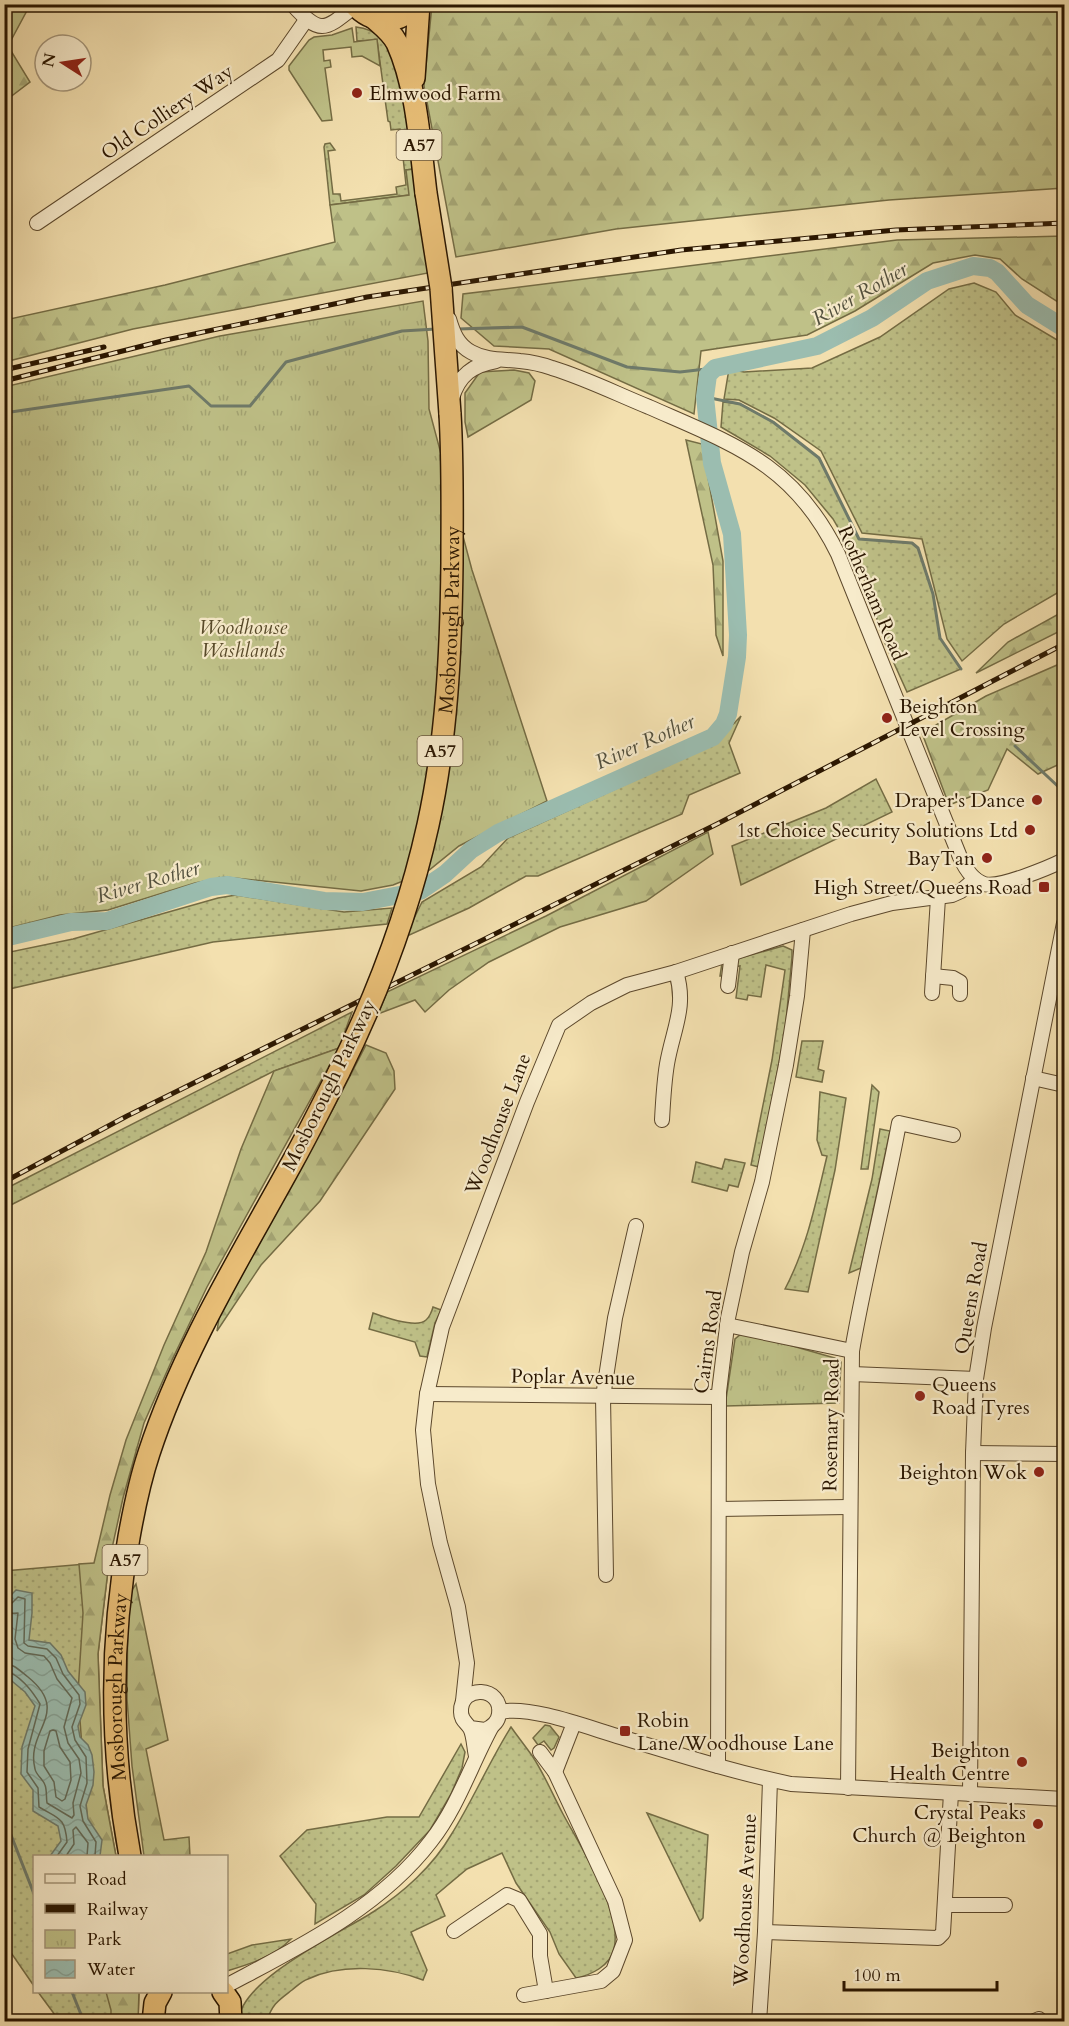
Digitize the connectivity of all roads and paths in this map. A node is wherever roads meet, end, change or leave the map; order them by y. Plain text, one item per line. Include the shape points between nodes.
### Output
1 (292, 4) edge
2 (415, 4) edge
3 (419, 4) edge
4 (355, 5) edge
5 (375, 19) junction
6 (306, 20) junction
7 (413, 97) junction
8 (37, 224) dead end
9 (449, 331) junction
10 (504, 360) junction
11 (450, 414) junction
12 (1065, 860) edge
13 (975, 879) junction
14 (938, 898) junction
15 (1065, 923) edge
16 (803, 930) junction
17 (732, 953) junction
18 (676, 972) junction
19 (933, 976) junction
20 (728, 986) dead end
21 (932, 993) dead end
22 (960, 994) dead end
23 (1033, 1078) junction
24 (1065, 1085) edge
25 (662, 1120) dead end
26 (953, 1135) dead end
27 (636, 1226) dead end
28 (727, 1325) junction
29 (852, 1351) junction
30 (852, 1374) junction
31 (976, 1379) junction
32 (428, 1394) junction
33 (603, 1397) junction
34 (719, 1398) junction
35 (973, 1453) junction
36 (1065, 1454) edge
37 (849, 1507) junction
38 (719, 1509) junction
39 (606, 1575) dead end
40 (467, 1671) junction
41 (479, 1691) junction
42 (463, 1701) junction
43 (500, 1712) junction
44 (574, 1723) junction
45 (470, 1728) junction
46 (491, 1728) junction
47 (540, 1752) dead end
48 (476, 1756) junction
49 (718, 1766) junction
50 (555, 1772) junction
51 (770, 1780) junction
52 (848, 1788) junction
53 (951, 1793) junction
54 (970, 1794) junction
55 (1065, 1799) edge
56 (130, 1855) edge
57 (946, 1905) junction
58 (1005, 1905) dead end
59 (454, 1930) dead end
60 (765, 1932) junction
61 (228, 1985) edge
62 (546, 1991) junction
63 (224, 1993) edge
64 (524, 1995) dead end
65 (231, 2022) edge
66 (666, 2022) edge
67 (684, 2022) edge
68 (759, 2022) edge

1 - 6 street
2 - 5 highway via 398,18
3 - 7 highway, A57
4 - 5 highway, A57
4 - 6 street via 325,26
5 - 7 highway, A57 via 397,43
6 - 8 street, Old Colliery Way via 278,60
7 - 9 highway, Mosborough Parkway / A57, bridge
9 - 10 street via 473,353
9 - 11 highway, Mosborough Parkway / A57
10 - 11 street via 481,364 467,373 455,390
10 - 13 street, Rotherham Road via 536,363 568,373 701,429 751,454 789,484 813,512 838,554 960,857
11 - 56 highway, Mosborough Parkway / A57, bridge via 450,650 439,765 426,834 403,916 374,997 339,1072 192,1347 148,1454 124,1562 115,1632 114,1728
12 - 13 street via 997,885 985,885
13 - 14 street, Woodhouse Lane via 957,893
14 - 16 street, Woodhouse Lane via 892,903
14 - 19 street
15 - 23 street, Queens Road
16 - 17 street, Woodhouse Lane
16 - 28 street, Cairns Road via 786,1065
17 - 18 street, Woodhouse Lane
17 - 20 street
18 - 25 street via 681,1002 667,1064
18 - 32 street, Woodhouse Lane via 627,985 559,1025 442,1327
19 - 21 street
19 - 22 street via 960,982
23 - 24 street
23 - 31 street, Queens Road
26 - 29 street, Rosemary Road via 899,1124
27 - 33 street via 615,1318
28 - 29 street
28 - 34 street, Cairns Road
29 - 30 street, Rosemary Road
30 - 31 street
30 - 37 street, Rosemary Road
31 - 35 street, Queens Road
32 - 33 street, Poplar Avenue
32 - 40 street, Woodhouse Lane via 423,1430 428,1484 458,1607
33 - 34 street, Poplar Avenue
33 - 39 street
34 - 38 street, Cairns Road
35 - 36 street
35 - 54 street, Queens Road
37 - 38 street
37 - 52 street, Rosemary Road
38 - 49 street, Cairns Road
40 - 41 street, Woodhouse Lane
40 - 42 street, Woodhouse Lane
41 - 42 street
41 - 43 street via 492,1695
42 - 45 street via 461,1717
43 - 44 street via 531,1713
43 - 46 street
44 - 49 street
44 - 50 street
45 - 46 street
45 - 48 street
46 - 48 street
47 - 50 street
48 - 61 street via 432,1841 398,1878 329,1928
49 - 51 street
50 - 62 street via 615,1901 625,1940 613,1971 601,1981
51 - 52 street
51 - 60 street, Woodhouse Avenue
52 - 53 street
53 - 54 street
53 - 57 street
54 - 55 street
57 - 58 street
57 - 60 street via 943,1933 938,1938
59 - 62 street via 508,1888 540,1934
60 - 68 street, Woodhouse Avenue
62 - 64 street
63 - 65 highway via 230,2002
66 - 67 street

